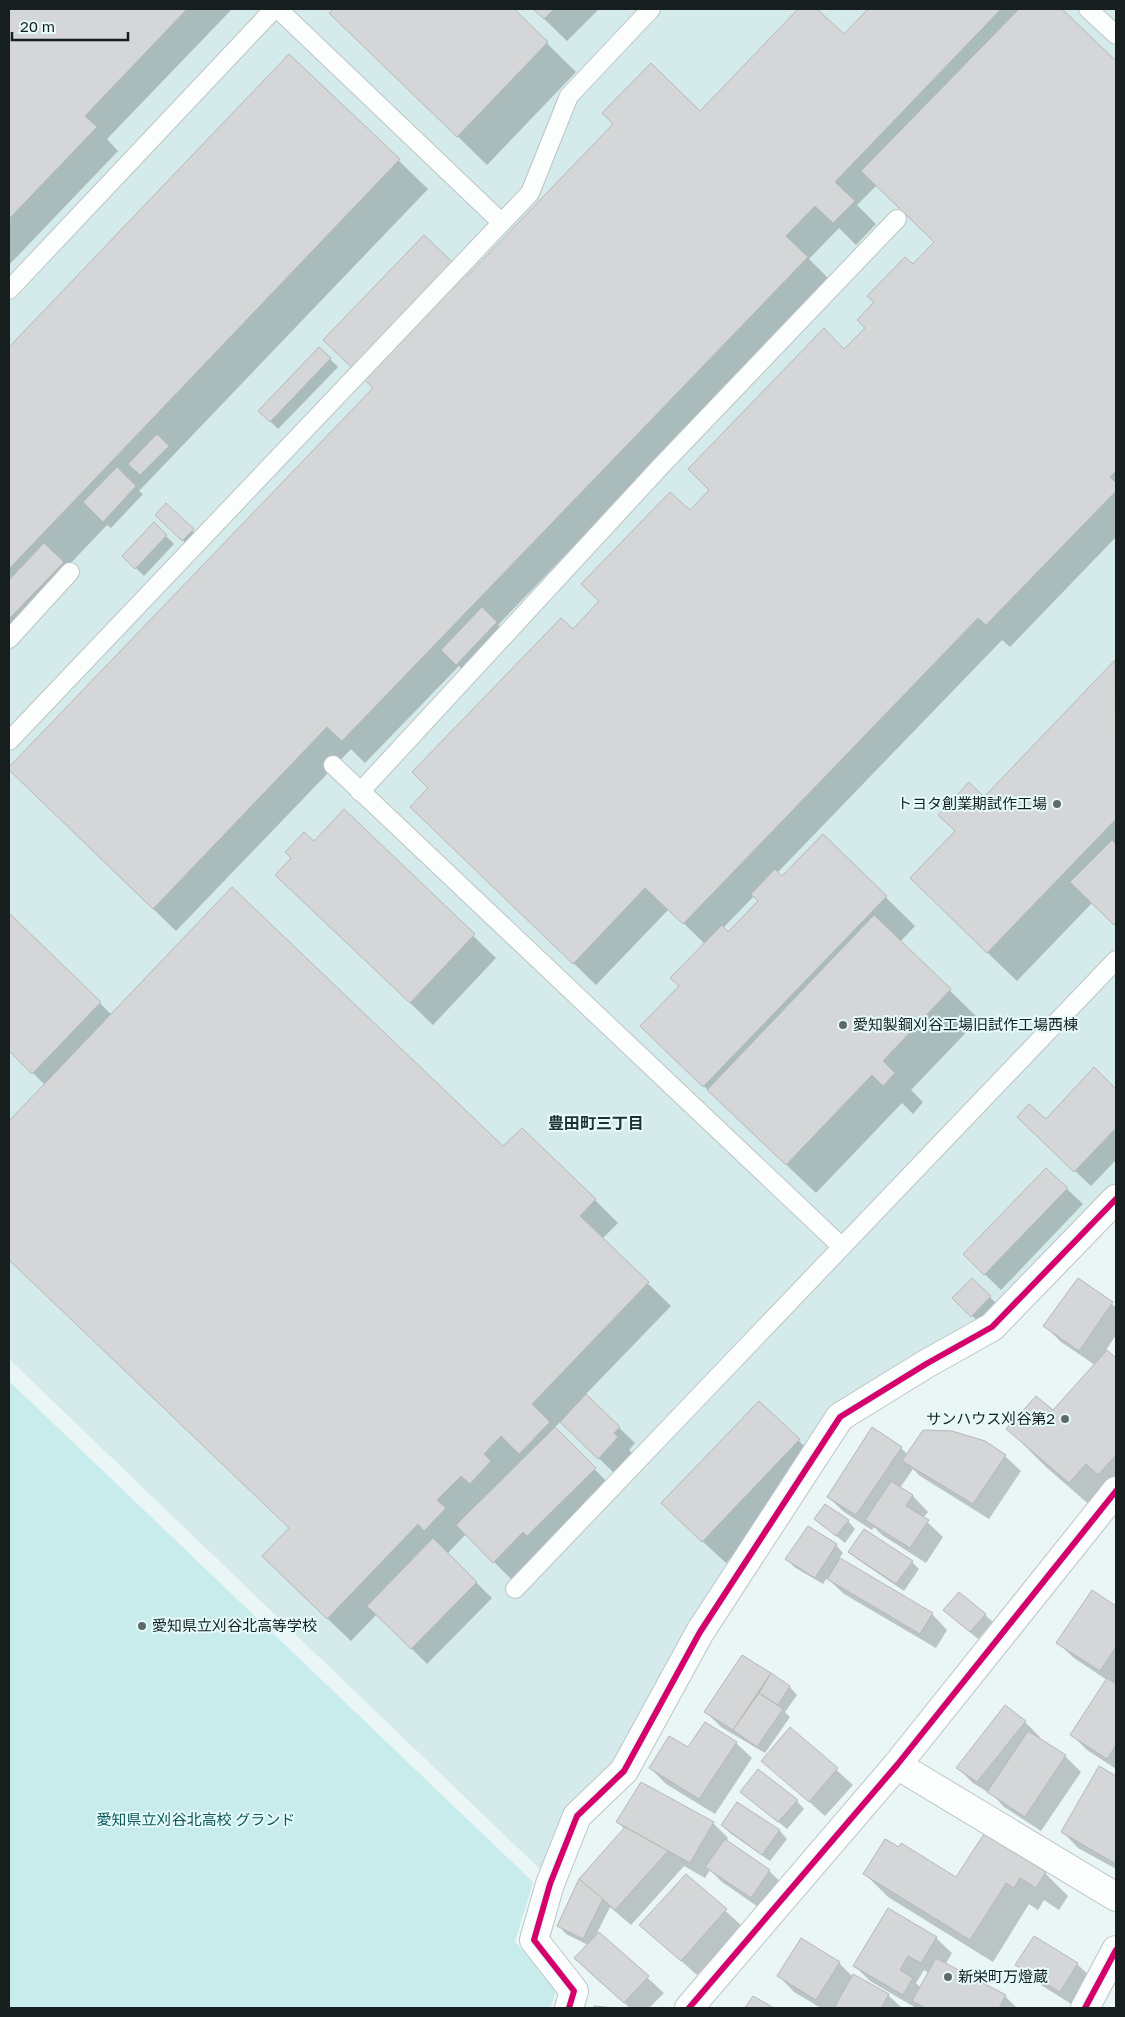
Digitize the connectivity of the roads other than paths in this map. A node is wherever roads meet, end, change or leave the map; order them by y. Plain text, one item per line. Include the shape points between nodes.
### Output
1 (274, 9) edge
2 (278, 9) edge
3 (651, 9) edge
4 (1088, 9) edge
5 (1116, 35) edge
6 (897, 219) dead end
7 (501, 222) junction
8 (9, 290) edge
9 (70, 572) dead end
10 (9, 639) edge
11 (9, 741) edge
12 (333, 765) dead end
13 (360, 792) junction
14 (1116, 960) edge
15 (1116, 1199) edge
16 (842, 1247) junction
17 (1116, 1491) edge
18 (515, 1590) dead end
19 (896, 1765) junction
20 (1116, 1897) edge
21 (1116, 1950) edge
22 (569, 2008) edge
23 (690, 2008) edge
24 (1085, 2008) edge

1 - 8 lane
2 - 7 lane
3 - 7 lane via 569,96 530,193
4 - 5 lane
6 - 13 lane via 660,466
7 - 11 lane
9 - 10 lane
12 - 13 lane
13 - 16 lane
14 - 16 lane
15 - 22 street via 992,1327 840,1418 700,1632 624,1770 577,1816 550,1884 534,1940 574,1991
16 - 18 lane
17 - 19 street
19 - 20 street
19 - 23 street
21 - 24 street

